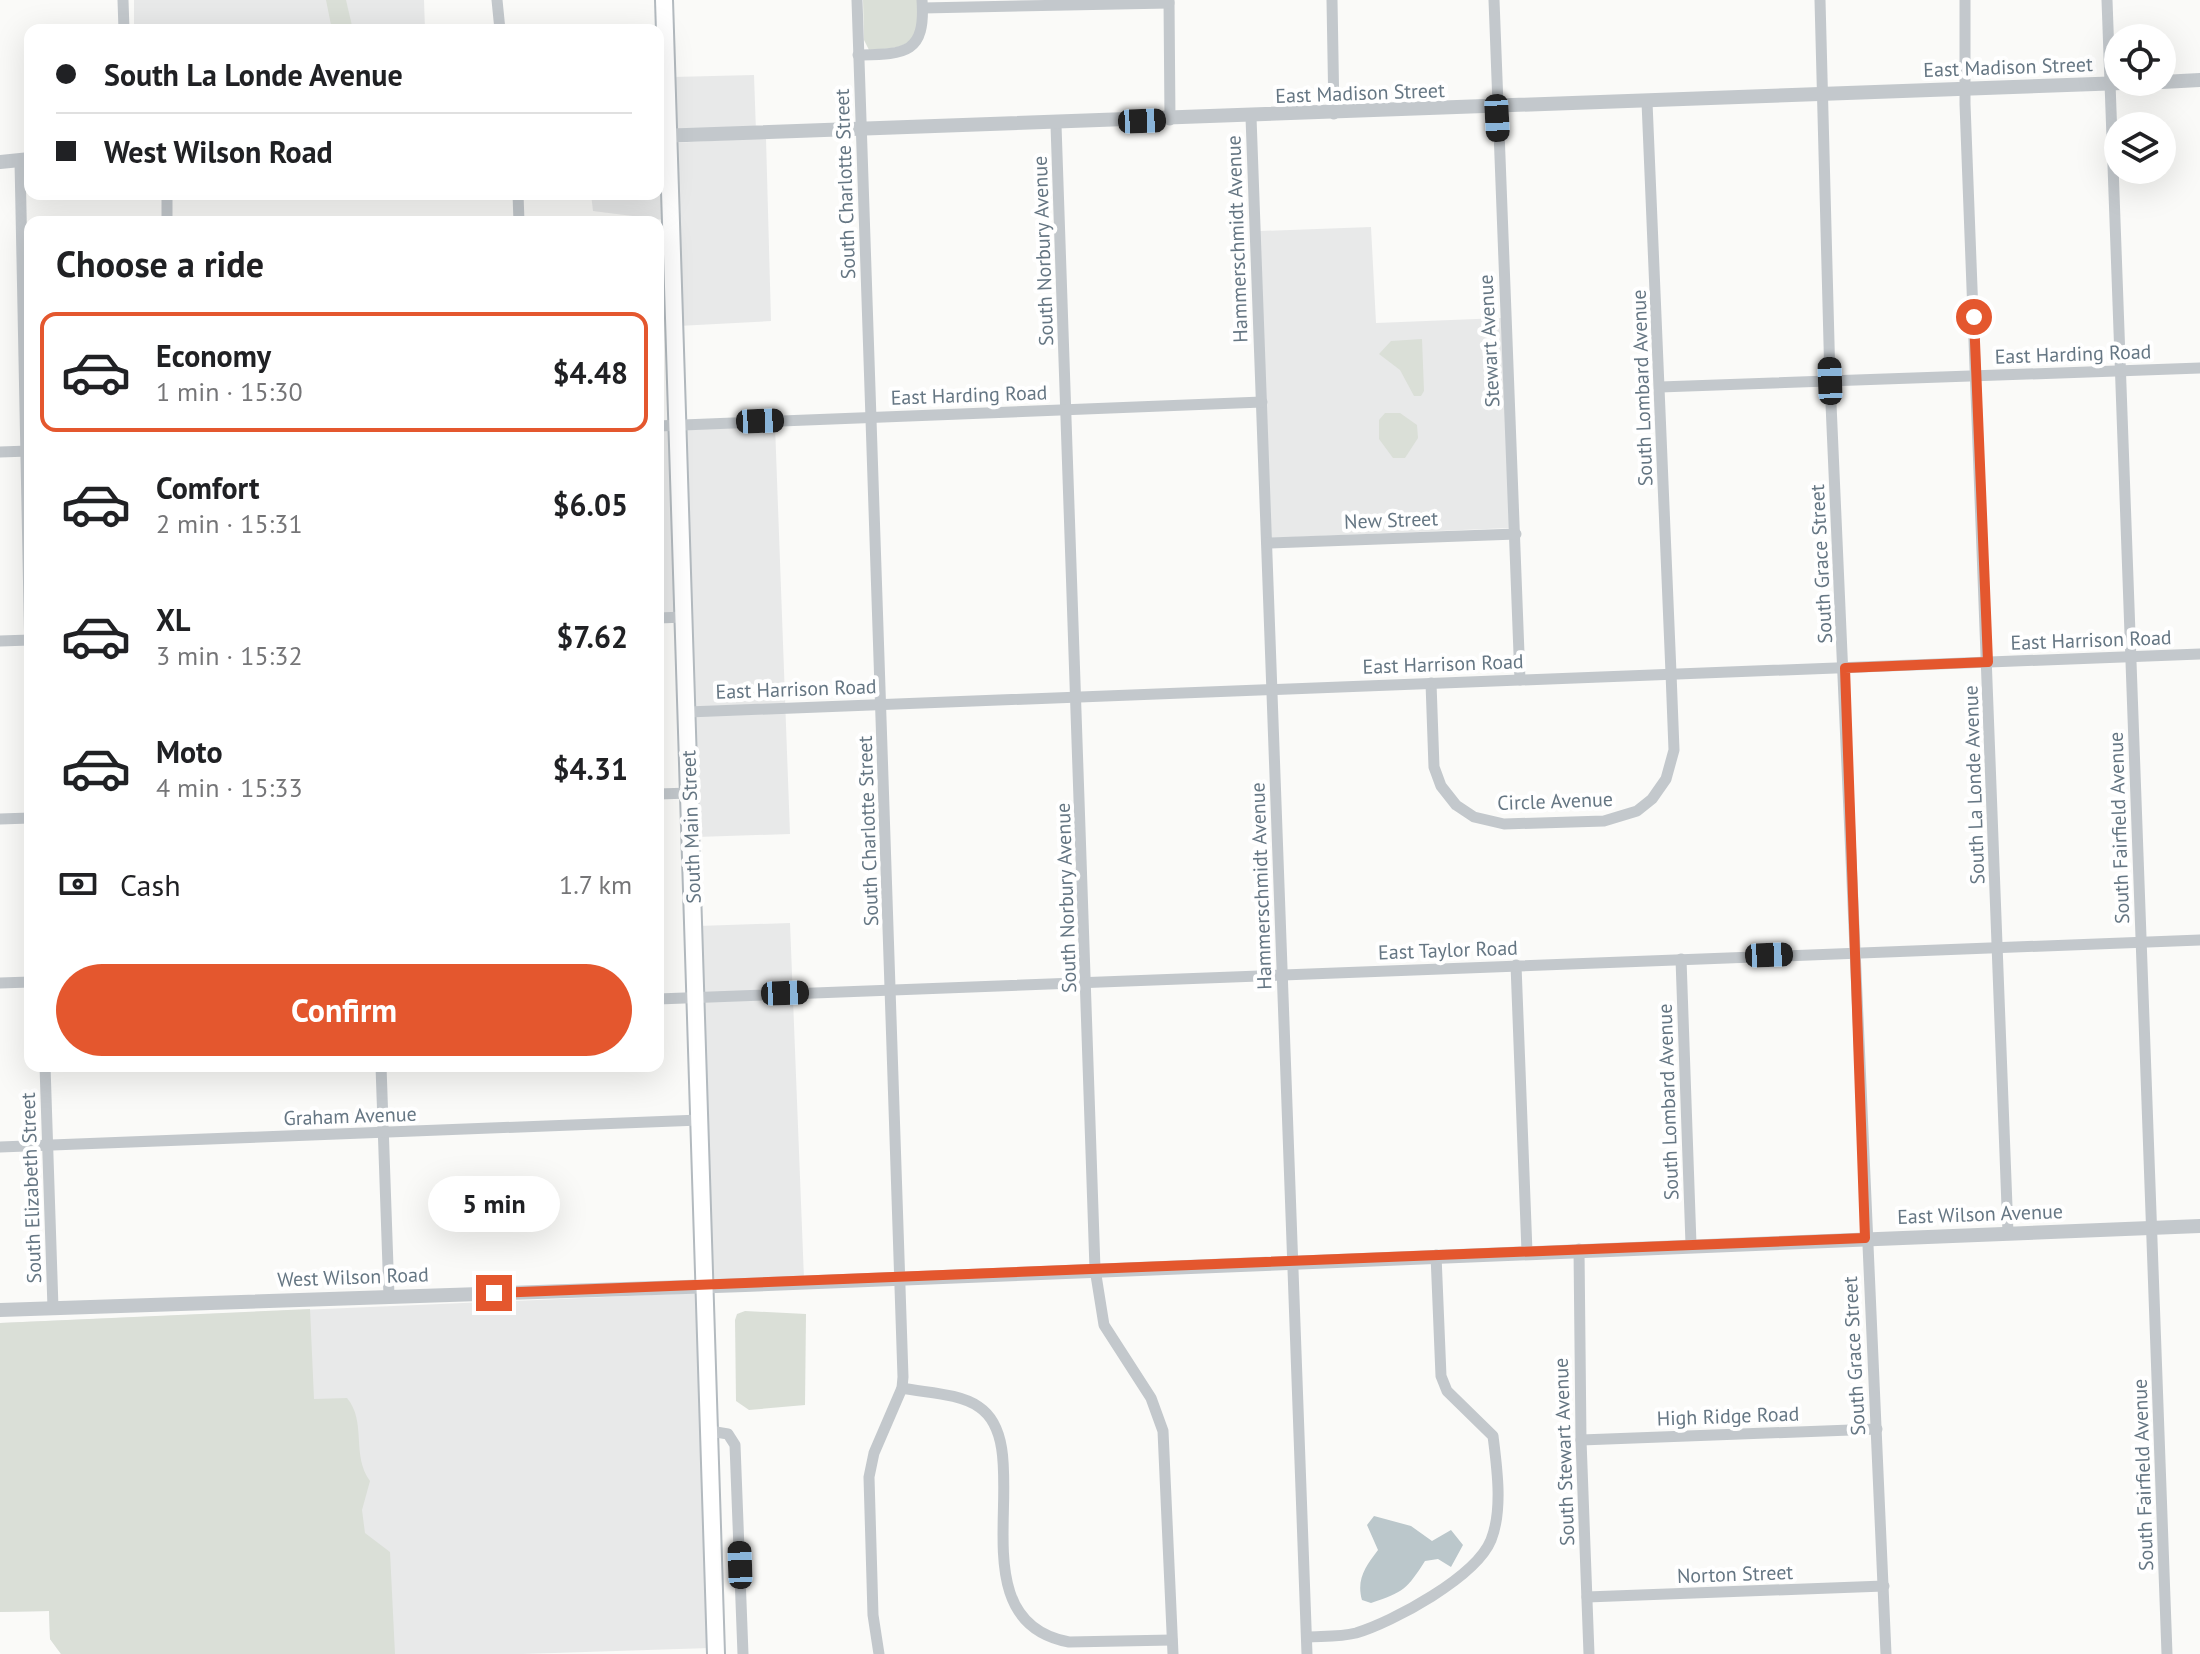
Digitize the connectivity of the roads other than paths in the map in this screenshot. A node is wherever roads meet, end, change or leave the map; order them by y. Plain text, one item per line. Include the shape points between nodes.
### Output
1 (123, 0) edge
2 (497, 0) edge
3 (664, 0) edge
4 (857, 0) edge
5 (1332, 0) edge
6 (1494, 0) edge
7 (1820, 0) edge
8 (1965, 0) edge
9 (2107, 0) edge
10 (1169, 2) edge
11 (923, 4) edge
12 (124, 24) edge
13 (499, 24) edge
14 (664, 24) edge
15 (2108, 24) edge
16 (858, 55) junction
17 (2200, 80) edge
18 (2176, 81) edge
19 (2104, 84) edge
20 (1966, 89) junction
21 (1821, 93) junction
22 (2109, 96) edge
23 (1647, 102) junction
24 (1496, 107) junction
25 (1334, 114) junction
26 (1251, 117) junction
27 (1170, 120) junction
28 (1056, 125) junction
29 (861, 132) junction
30 (664, 136) edge
31 (664, 155) edge
32 (24, 160) edge
33 (0, 162) edge
34 (2200, 368) edge
35 (2120, 371) junction
36 (1977, 376) junction
37 (1830, 381) junction
38 (1660, 387) junction
39 (1262, 402) junction
40 (1067, 409) junction
41 (871, 417) junction
42 (678, 425) junction
43 (664, 426) edge
44 (24, 451) edge
45 (0, 452) edge
46 (1516, 534) junction
47 (1267, 543) junction
48 (685, 617) junction
49 (664, 618) edge
50 (24, 640) edge
51 (0, 641) edge
52 (2200, 654) edge
53 (2130, 656) junction
54 (1988, 662) junction
55 (1845, 668) junction
56 (1671, 673) junction
57 (1520, 680) junction
58 (1431, 683) junction
59 (1272, 689) junction
60 (1077, 694) junction
61 (882, 704) junction
62 (688, 712) junction
63 (690, 793) junction
64 (664, 794) edge
65 (24, 818) edge
66 (0, 819) edge
67 (2200, 940) edge
68 (2141, 943) junction
69 (1998, 949) junction
70 (1855, 955) junction
71 (1681, 959) junction
72 (1516, 965) junction
73 (1283, 974) junction
74 (1086, 981) junction
75 (24, 982) edge
76 (0, 983) edge
77 (891, 990) junction
78 (697, 997) junction
79 (664, 999) edge
80 (45, 1072) edge
81 (381, 1072) edge
82 (700, 1120) junction
83 (383, 1132) junction
84 (48, 1145) junction
85 (0, 1147) edge
86 (2200, 1226) edge
87 (2152, 1227) junction
88 (2008, 1233) junction
89 (1865, 1238) junction
90 (1691, 1244) junction
91 (1579, 1249) junction
92 (1527, 1252) junction
93 (1436, 1255) junction
94 (1293, 1262) junction
95 (1095, 1269) junction
96 (900, 1277) junction
97 (707, 1286) junction
98 (389, 1296) junction
99 (53, 1308) junction
100 (0, 1310) edge
101 (902, 1388) junction
102 (1877, 1429) junction
103 (710, 1431) junction
104 (1581, 1440) junction
105 (1884, 1586) junction
106 (1587, 1597) junction
107 (1307, 1637) junction
108 (1172, 1640) junction
109 (716, 1654) edge
110 (743, 1654) edge
111 (879, 1654) edge
112 (1173, 1654) edge
113 (1307, 1654) edge
114 (1589, 1654) edge
115 (1886, 1654) edge
116 (2167, 1654) edge

1 - 12 street
2 - 13 street
3 - 14 main road, South Main Street
4 - 16 street, South Charlotte Street
5 - 25 street
6 - 24 street, Stewart Avenue
7 - 21 street, South Grace Street
8 - 20 street, South La Londe Avenue
9 - 15 street, South Fairfield Avenue
10 - 11 street
10 - 27 street
11 - 16 street via 921,35 908,50
16 - 29 street, South Charlotte Street
17 - 18 street
19 - 20 street, East Madison Street
20 - 21 street, East Madison Street
20 - 36 street, South La Londe Avenue
21 - 23 street, East Madison Street
21 - 37 street, South Grace Street
22 - 35 street, South Fairfield Avenue
23 - 24 street, East Madison Street
23 - 38 street, South Lombard Avenue
24 - 25 street, East Madison Street
24 - 46 street, Stewart Avenue
25 - 26 street, East Madison Street
26 - 27 street, East Madison Street
26 - 39 street, Hammerschmidt Avenue
27 - 28 street, East Madison Street
28 - 29 street, East Madison Street
28 - 40 street, South Norbury Avenue
29 - 30 street, East Madison Street
29 - 41 street, South Charlotte Street
31 - 42 main road, South Main Street
32 - 33 street
34 - 35 street, East Harding Road
35 - 36 street, East Harding Road
35 - 53 street, South Fairfield Avenue
36 - 37 street, East Harding Road
36 - 54 street, South La Londe Avenue
37 - 38 street, East Harding Road
37 - 55 street, South Grace Street
38 - 56 street, South Lombard Avenue
39 - 40 street, East Harding Road
39 - 47 street, Hammerschmidt Avenue
40 - 41 street, East Harding Road
40 - 60 street, South Norbury Avenue
41 - 42 street, East Harding Road
41 - 61 street, South Charlotte Street
42 - 43 street, East Harding Road
42 - 48 main road, South Main Street
44 - 45 street
46 - 47 street, New Street
46 - 57 street, Stewart Avenue
47 - 59 street, Hammerschmidt Avenue
48 - 49 street
48 - 62 main road, South Main Street
50 - 51 street
52 - 53 street, East Harrison Road
53 - 54 street, East Harrison Road
53 - 68 street, South Fairfield Avenue
54 - 55 street, East Harrison Road
54 - 69 street, South La Londe Avenue
55 - 56 street, East Harrison Road
55 - 70 street, South Grace Street
56 - 57 street, East Harrison Road
56 - 58 street, Circle Avenue via 1674,750 1666,779 1637,811 1604,821 1504,824 1474,817 1456,805 1434,767
57 - 58 street, East Harrison Road
58 - 59 street, East Harrison Road
59 - 60 street, East Harrison Road
59 - 73 street, Hammerschmidt Avenue
60 - 61 street, East Harrison Road
60 - 74 street, South Norbury Avenue
61 - 62 street, East Harrison Road
61 - 77 street, South Charlotte Street
62 - 63 main road, South Main Street
63 - 64 street
63 - 78 main road, South Main Street
65 - 66 street
67 - 68 street, East Taylor Road
68 - 69 street, East Taylor Road
68 - 87 street, South Fairfield Avenue
69 - 70 street, East Taylor Road
69 - 88 street, South La Londe Avenue
70 - 71 street, East Taylor Road
70 - 89 street, South Grace Street
71 - 72 street, East Taylor Road
71 - 90 street, South Lombard Avenue
72 - 73 street, East Taylor Road
72 - 92 street
73 - 74 street, East Taylor Road
73 - 94 street, Hammerschmidt Avenue
74 - 77 street, East Taylor Road
74 - 95 street, South Norbury Avenue
75 - 76 street
77 - 78 street, East Taylor Road
77 - 96 street, South Charlotte Street
78 - 79 street, East Taylor Road
78 - 82 main road, South Main Street
80 - 84 street, South Elizabeth Street
81 - 83 street
82 - 83 street, Graham Avenue
82 - 97 main road, South Main Street
83 - 84 street, Graham Avenue
83 - 98 street
84 - 85 street, Graham Avenue
84 - 99 street, South Elizabeth Street
86 - 87 street, East Wilson Avenue
87 - 88 street, East Wilson Avenue
87 - 116 street, South Fairfield Avenue
88 - 89 street, East Wilson Avenue
89 - 90 street, East Wilson Avenue
89 - 102 street, South Grace Street
90 - 91 street, East Wilson Avenue
91 - 92 street, East Wilson Avenue
91 - 104 street, South Stewart Avenue
92 - 93 street, East Wilson Avenue
93 - 94 street, East Wilson Avenue
93 - 107 street via 1441,1376 1447,1391 1493,1436 1497,1516 1491,1539 1479,1561 1460,1578 1380,1622 1354,1633
94 - 95 street, East Wilson Avenue
94 - 107 street, Hammerschmidt Avenue
95 - 96 street, East Wilson Avenue
95 - 108 street, South Norbury Avenue via 1104,1325 1151,1398 1163,1431
96 - 97 street, East Wilson Avenue
96 - 101 street, South Charlotte Street
97 - 98 street, West Wilson Road
97 - 103 main road, South Main Street
98 - 99 street, West Wilson Road
99 - 100 street, West Wilson Road
101 - 108 street via 970,1402 995,1425 1001,1451 1006,1581 1029,1624 1069,1642
101 - 111 street, South Charlotte Street via 869,1477
102 - 104 street, High Ridge Road
102 - 105 street, South Grace Street
103 - 109 main road, South Main Street
103 - 110 street via 728,1434 735,1445
104 - 106 street, South Stewart Avenue
105 - 106 street, Norton Street
105 - 115 street, South Grace Street
106 - 114 street, South Stewart Avenue
107 - 113 street, Hammerschmidt Avenue
108 - 112 street, South Norbury Avenue

